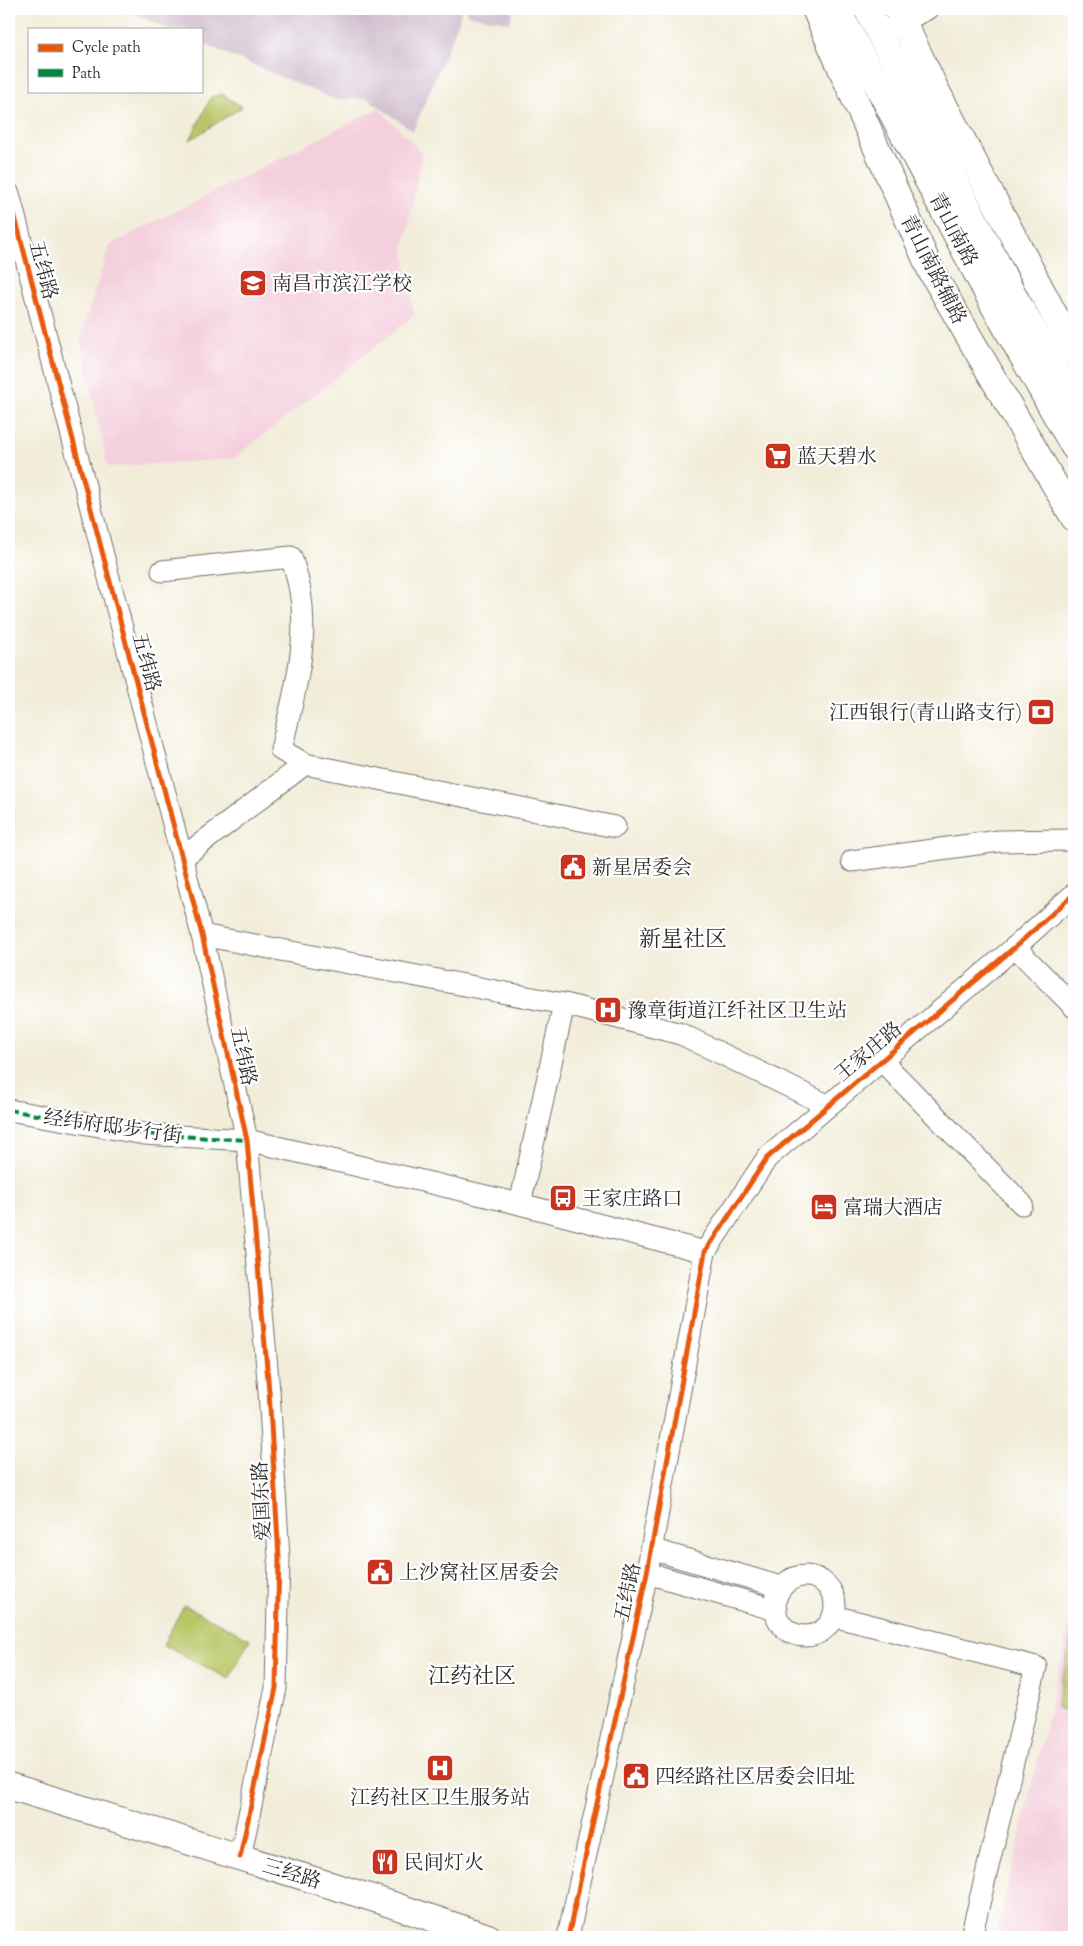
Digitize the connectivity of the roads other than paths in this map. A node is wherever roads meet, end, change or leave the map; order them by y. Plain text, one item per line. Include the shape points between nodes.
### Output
1 (815, 9) edge
2 (837, 9) edge
3 (867, 9) edge
4 (927, 9) edge
5 (900, 15) edge
6 (869, 40) junction
7 (9, 194) edge
8 (1074, 352) edge
9 (1074, 402) edge
10 (1074, 447) edge
11 (1074, 518) edge
12 (162, 571) dead end
13 (305, 764) junction
14 (615, 827) dead end
15 (1074, 840) edge
16 (182, 858) junction
17 (852, 861) dead end
18 (1074, 894) edge
19 (202, 935) junction
20 (1015, 947) junction
21 (564, 1004) junction
22 (1074, 1007) edge
23 (881, 1060) junction
24 (827, 1105) junction
25 (9, 1110) edge
26 (247, 1140) junction
27 (520, 1204) junction
28 (1022, 1204) dead end
29 (706, 1252) junction
30 (651, 1549) junction
31 (647, 1573) junction
32 (781, 1587) junction
33 (776, 1610) junction
34 (833, 1616) junction
35 (9, 1786) edge
36 (240, 1857) junction
37 (488, 1937) edge
38 (568, 1937) edge
39 (971, 1937) edge

1 - 11 main road, 青山南路辅路 via 931,270
2 - 6 main road, 青山南路
3 - 6 main road, 青山南路
4 - 5 street
5 - 6 street
5 - 8 main road
6 - 9 main road, 青山南路
6 - 10 main road, 青山南路 via 994,306
7 - 16 street, 五纬路
12 - 13 street via 291,557 298,575 304,627 300,669 280,750
13 - 14 street
13 - 16 street
15 - 17 street via 999,841
16 - 19 street, 五纬路
18 - 20 street, 王家庄路
19 - 21 street
19 - 26 street, 五纬路
20 - 22 street
20 - 23 street, 王家庄路
21 - 24 street via 681,1034
21 - 27 street
23 - 24 street, 王家庄路
23 - 28 street
24 - 29 street, 王家庄路 via 767,1158
25 - 26 street, 经纬府邸步行街 via 144,1134
26 - 27 street
26 - 36 street, 爱国东路 via 269,1391 279,1558 276,1688
27 - 29 street
29 - 30 street, 五纬路
30 - 31 street, 五纬路
30 - 32 street
31 - 33 street
31 - 38 street, 五纬路
32 - 33 street
32 - 34 street via 797,1576 815,1577 824,1582 834,1597 836,1608
33 - 34 street via 782,1625 800,1635 820,1632
34 - 39 street via 1036,1667
35 - 36 main road, 三经路
36 - 37 main road, 三经路

